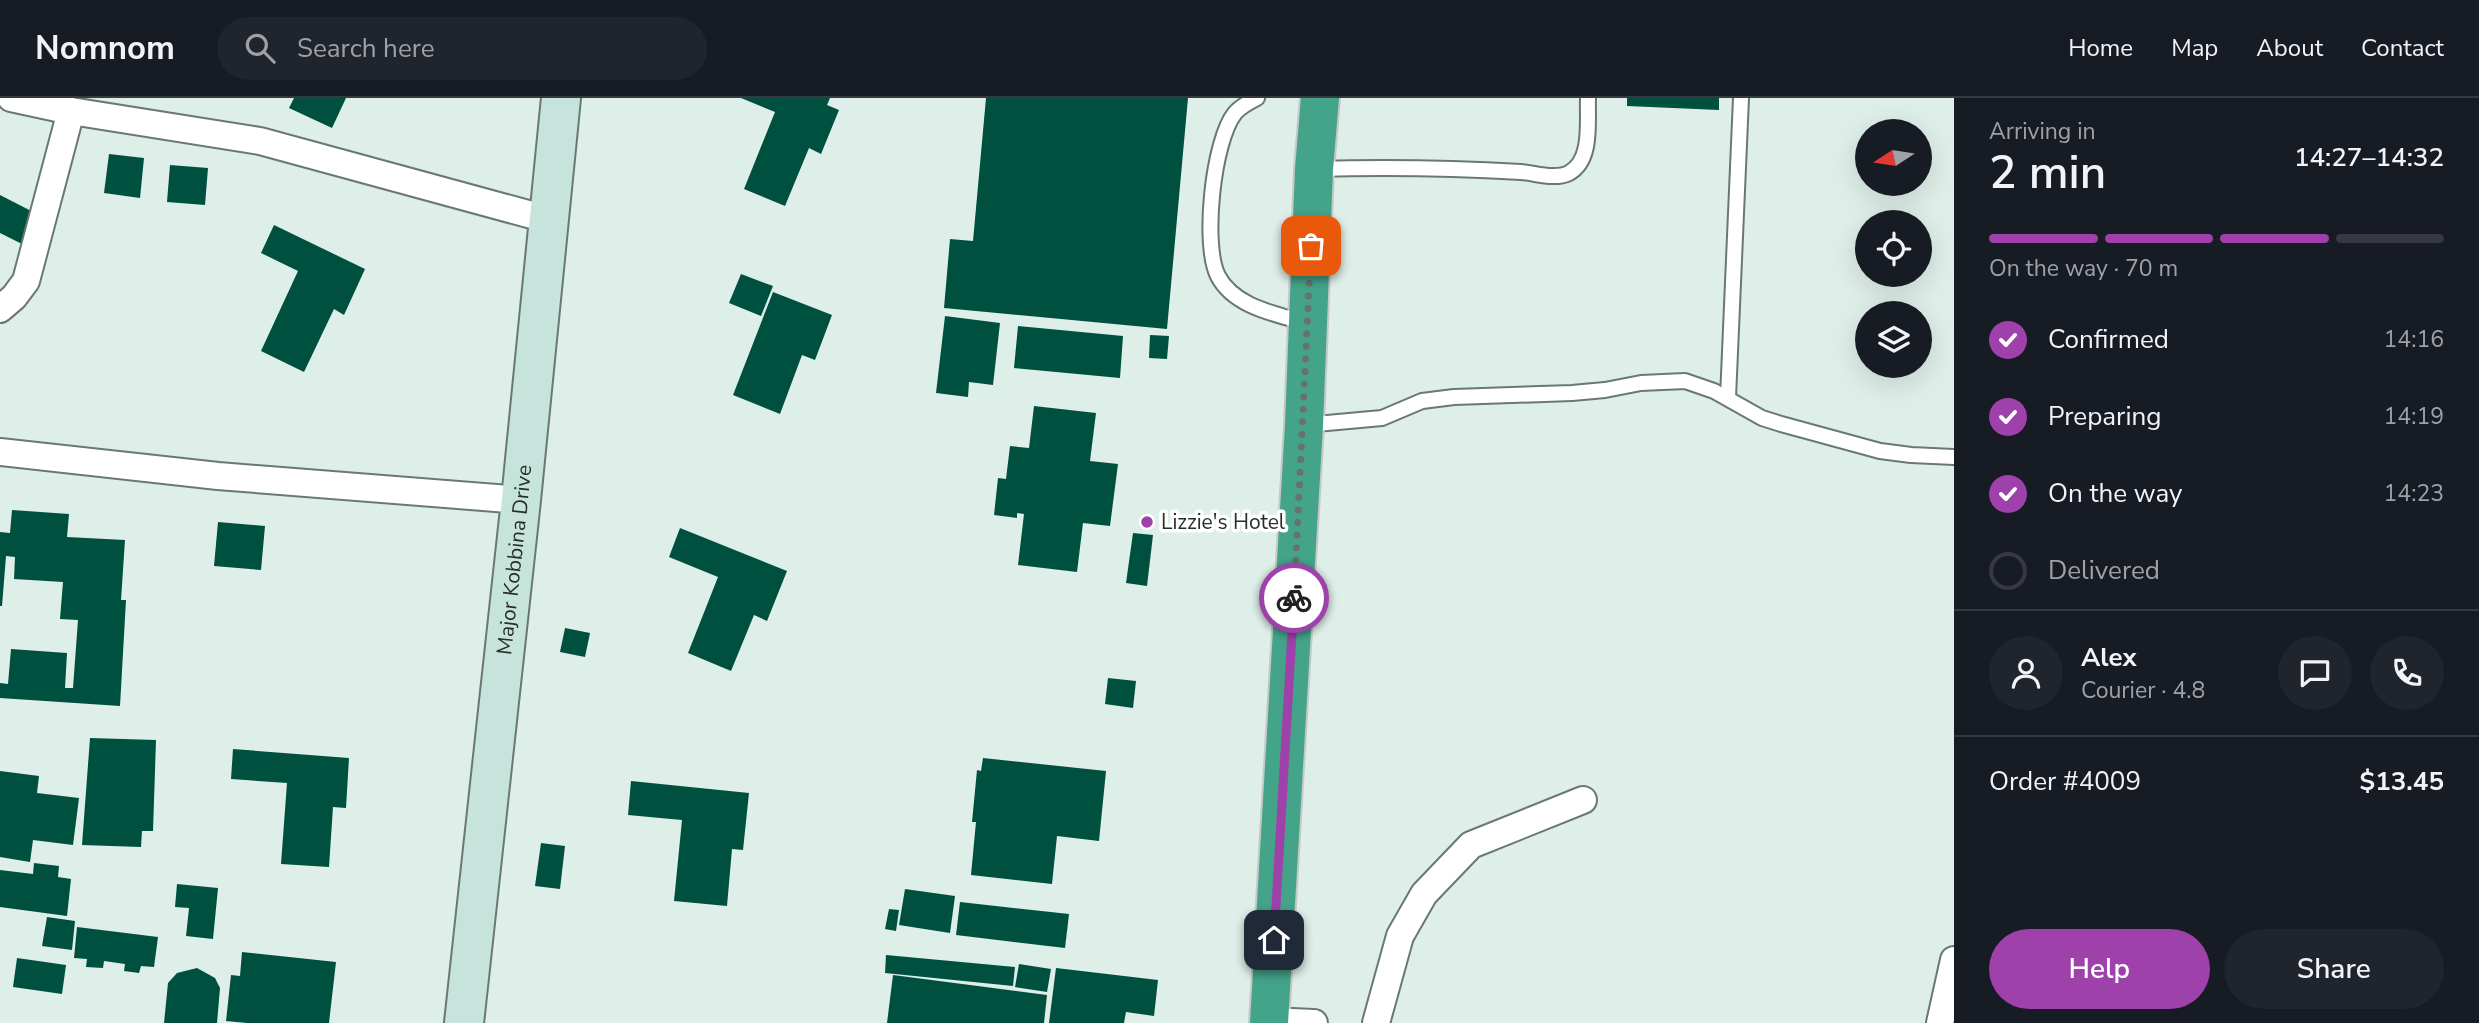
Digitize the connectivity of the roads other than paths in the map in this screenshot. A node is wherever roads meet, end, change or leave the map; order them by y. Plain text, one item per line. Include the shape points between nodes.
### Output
1 (11, 98) edge
2 (561, 98) edge
3 (1257, 98) edge
4 (1320, 98) edge
5 (1588, 98) edge
6 (1741, 98) edge
7 (71, 111) junction
8 (1314, 169) junction
9 (550, 220) junction
10 (0, 309) edge
11 (1308, 323) junction
12 (1728, 398) junction
13 (1304, 425) junction
14 (0, 452) edge
15 (1954, 457) edge
16 (521, 500) junction
17 (1583, 800) dead end
18 (1954, 960) edge
19 (1269, 1022) edge
20 (464, 1023) edge
21 (1314, 1023) edge
22 (1376, 1023) edge
23 (1940, 1023) edge

1 - 7 street
2 - 9 street, Major Kobbina Drive
3 - 11 lane via 1234,114 1222,137 1213,178 1211,250 1218,276 1238,297
4 - 8 highway
5 - 8 lane via 1586,146 1582,161 1569,173 1551,176 1449,167
6 - 12 lane
7 - 9 street via 260,141
7 - 10 street via 26,281
8 - 11 highway
9 - 16 street, Major Kobbina Drive
11 - 13 highway
12 - 13 lane via 1692,383 1652,383 1572,393 1454,397 1422,401 1382,418
12 - 15 lane via 1762,418 1880,450
13 - 19 highway
14 - 16 street via 218,476
16 - 20 street, Major Kobbina Drive
17 - 22 street via 1471,845 1424,894 1400,936
18 - 23 street
19 - 21 street

